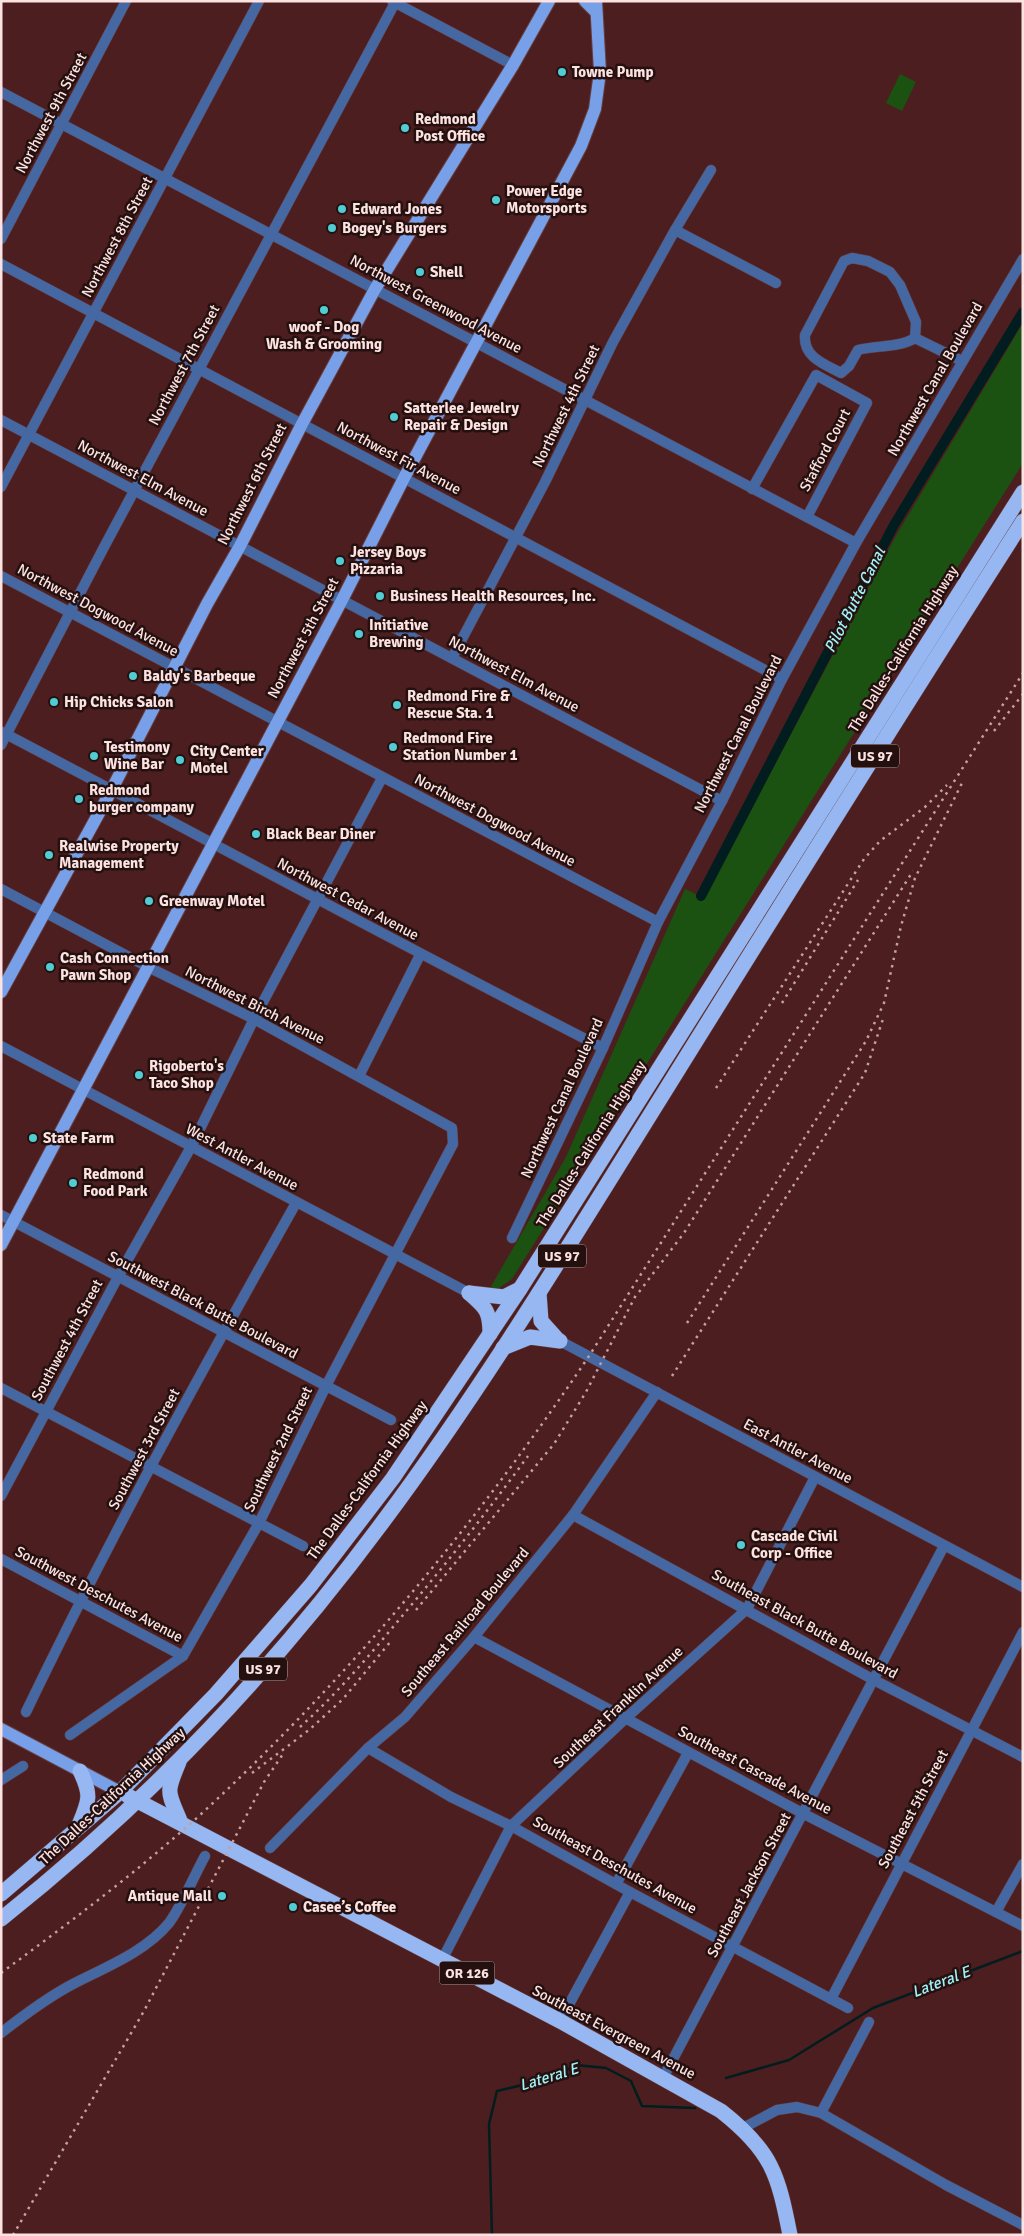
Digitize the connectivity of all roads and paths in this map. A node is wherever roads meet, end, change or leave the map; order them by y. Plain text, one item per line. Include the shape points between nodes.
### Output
1 (126, 1) edge
2 (259, 1) edge
3 (558, 1) edge
4 (585, 1) edge
5 (394, 2) edge
6 (546, 5) edge
7 (596, 6) edge
8 (513, 64) junction
9 (1, 92) edge
10 (62, 124) junction
11 (711, 170) dead end
12 (165, 179) junction
13 (675, 230) junction
14 (271, 235) junction
15 (1, 239) edge
16 (1023, 259) edge
17 (1, 264) edge
18 (776, 283) dead end
19 (375, 289) junction
20 (94, 313) junction
21 (916, 338) junction
22 (476, 342) junction
23 (962, 361) junction
24 (199, 369) junction
25 (584, 400) junction
26 (1, 420) edge
27 (302, 424) junction
28 (29, 434) junction
29 (404, 478) junction
30 (1, 487) edge
31 (752, 488) junction
32 (135, 490) junction
33 (1023, 492) edge
34 (807, 518) junction
35 (1023, 521) edge
36 (516, 538) junction
37 (856, 543) junction
38 (240, 546) junction
39 (1, 576) edge
40 (342, 600) junction
41 (70, 613) junction
42 (452, 658) junction
43 (175, 668) junction
44 (782, 679) junction
45 (276, 722) junction
46 (4, 733) edge
47 (1, 745) edge
48 (382, 778) junction
49 (112, 791) junction
50 (722, 801) junction
51 (212, 842) junction
52 (1, 889) edge
53 (318, 899) junction
54 (46, 913) junction
55 (658, 922) junction
56 (420, 955) junction
57 (148, 967) junction
58 (1, 992) edge
59 (254, 1020) junction
60 (1, 1046) edge
61 (603, 1048) junction
62 (359, 1076) junction
63 (83, 1089) junction
64 (453, 1144) joint
65 (191, 1147) junction
66 (296, 1203) junction
67 (1, 1215) edge
68 (14, 1221) junction
69 (512, 1238) dead end
70 (1, 1245) edge
71 (396, 1253) junction
72 (118, 1277) junction
73 (520, 1289) junction
74 (469, 1293) junction
75 (539, 1293) junction
76 (223, 1332) junction
77 (490, 1334) junction
78 (560, 1341) junction
79 (503, 1348) junction
80 (326, 1386) junction
81 (1, 1388) edge
82 (657, 1392) junction
83 (46, 1412) junction
84 (391, 1420) dead end
85 (152, 1467) junction
86 (815, 1477) junction
87 (1, 1496) edge
88 (573, 1515) junction
89 (258, 1523) junction
90 (303, 1546) dead end
91 (944, 1546) junction
92 (1, 1559) edge
93 (1023, 1587) edge
94 (80, 1601) junction
95 (747, 1609) junction
96 (1023, 1632) edge
97 (474, 1638) junction
98 (183, 1656) junction
99 (874, 1680) junction
100 (26, 1712) dead end
101 (626, 1718) junction
102 (1, 1729) edge
103 (972, 1730) junction
104 (70, 1735) dead end
105 (368, 1748) junction
106 (688, 1753) junction
107 (182, 1756) junction
108 (1023, 1757) edge
109 (23, 1766) dead end
110 (80, 1771) junction
111 (1, 1780) edge
112 (120, 1792) junction
113 (137, 1800) junction
114 (804, 1814) junction
115 (184, 1825) junction
116 (511, 1826) junction
117 (77, 1831) junction
118 (270, 1848) dead end
119 (205, 1856) dead end
120 (901, 1864) junction
121 (1023, 1864) edge
122 (616, 1884) junction
123 (630, 1892) junction
124 (1, 1894) edge
125 (996, 1912) junction
126 (1, 1919) edge
127 (1023, 1926) edge
128 (734, 1947) junction
129 (442, 1960) junction
130 (831, 1999) junction
131 (848, 2008) dead end
132 (560, 2021) junction
133 (869, 2022) dead end
134 (1, 2033) edge
135 (663, 2078) junction
136 (820, 2113) junction
137 (743, 2128) junction
138 (1023, 2225) edge
139 (790, 2235) edge

1 - 10 street, Northwest 9th Street
2 - 12 street, Northwest 8th Street
3 - 6 main road
4 - 7 main road
5 - 8 street
5 - 14 street, Northwest 7th Street
6 - 8 main road, Northwest 6th Street
7 - 22 main road, Northwest 5th Street via 600,72 595,109 581,146
8 - 19 main road, Northwest 6th Street
9 - 10 street, Northwest Greenwood Avenue
10 - 12 street, Northwest Greenwood Avenue
10 - 15 street, Northwest 9th Street
11 - 13 street, Northwest 4th Street
12 - 14 street, Northwest Greenwood Avenue
12 - 20 street, Northwest 8th Street
13 - 18 street
13 - 25 street, Northwest 4th Street
14 - 19 street, Northwest Greenwood Avenue
14 - 24 street, Northwest 7th Street
16 - 23 street, Northwest Canal Boulevard
17 - 20 street, Northwest Fir Avenue
19 - 22 street, Northwest Greenwood Avenue
19 - 27 main road, Northwest 6th Street
20 - 24 street, Northwest Fir Avenue
20 - 28 street, Northwest 8th Street
21 - 21 street via 916,322 900,285 890,272 868,261 852,258 844,261 805,335 804,345 811,355 841,373 858,350 905,344
21 - 23 street
22 - 25 street, Northwest Greenwood Avenue
22 - 29 main road, Northwest 5th Street
23 - 37 street, Northwest Canal Boulevard
24 - 27 street, Northwest Fir Avenue
24 - 32 street, Northwest 7th Street
25 - 31 street, Northwest Greenwood Avenue
25 - 36 street, Northwest 4th Street
26 - 28 street, Northwest Elm Avenue
27 - 29 street, Northwest Fir Avenue
27 - 38 main road, Northwest 6th Street
28 - 30 street, Northwest 8th Street
28 - 32 street, Northwest Elm Avenue
29 - 36 street, Northwest Fir Avenue
29 - 40 main road, Northwest 5th Street
31 - 34 street, Northwest Greenwood Avenue
31 - 34 street, Stafford Court via 816,375 867,403
32 - 38 street, Northwest Elm Avenue
32 - 41 street, Northwest 7th Street
33 - 73 highway, The Dalles-California Highway / US 97
34 - 37 street, Northwest Greenwood Avenue
35 - 75 highway, The Dalles-California Highway / US 97
36 - 42 street, Northwest 4th Street
36 - 44 street, Northwest Fir Avenue
37 - 44 street, Northwest Canal Boulevard
38 - 40 street, Northwest Elm Avenue
38 - 43 main road, Northwest 6th Street
39 - 41 street, Northwest Dogwood Avenue
40 - 42 street, Northwest Elm Avenue
40 - 45 main road, Northwest 5th Street
41 - 43 street, Northwest Dogwood Avenue
41 - 46 street, Northwest 7th Street
42 - 50 street, Northwest Elm Avenue
43 - 45 street, Northwest Dogwood Avenue
43 - 49 main road, Northwest 6th Street
44 - 50 street, Northwest Canal Boulevard
45 - 48 street, Northwest Dogwood Avenue
45 - 51 main road, Northwest 5th Street
46 - 47 street, Northwest 7th Street
46 - 49 street, Northwest Cedar Avenue
48 - 53 street
48 - 55 street, Northwest Dogwood Avenue
49 - 51 street, Northwest Cedar Avenue
49 - 54 main road, Northwest 6th Street
50 - 55 street, Northwest Canal Boulevard
51 - 53 street, Northwest Cedar Avenue
51 - 57 main road, Northwest 5th Street
52 - 54 street, Northwest Birch Avenue
53 - 56 street, Northwest Cedar Avenue
53 - 59 street
54 - 57 street, Northwest Birch Avenue
54 - 58 main road, Northwest 6th Street
55 - 61 street, Northwest Canal Boulevard
56 - 61 street, Northwest Cedar Avenue
56 - 62 street
57 - 59 street, Northwest Birch Avenue
57 - 63 main road, Northwest 5th Street
59 - 62 street, Northwest Birch Avenue
59 - 65 street
60 - 63 street, West Antler Avenue
61 - 69 street, Northwest Canal Boulevard
62 - 64 street, Northwest Birch Avenue via 452,1128
63 - 65 street, West Antler Avenue
63 - 68 main road, Northwest 5th Street
64 - 71 street, Southwest 2nd Street
65 - 66 street, West Antler Avenue
65 - 72 street, Southwest 4th Street
66 - 71 street, West Antler Avenue
66 - 76 street, Southwest 3rd Street
67 - 68 street, Southwest Black Butte Boulevard
68 - 70 main road, Northwest 5th Street
68 - 72 street, Southwest Black Butte Boulevard
71 - 74 street, West Antler Avenue
71 - 80 street, Southwest 2nd Street
72 - 76 street, Southwest Black Butte Boulevard
72 - 83 street, Southwest 4th Street
73 - 74 highway via 504,1297
73 - 77 highway, The Dalles-California Highway / US 97
74 - 77 highway via 490,1316
75 - 78 highway via 541,1321
75 - 79 highway, The Dalles-California Highway / US 97
76 - 80 street, Southwest Black Butte Boulevard
76 - 85 street, Southwest 3rd Street
77 - 112 highway, The Dalles-California Highway / US 97 via 392,1478 311,1585 216,1694
78 - 79 highway via 530,1337
78 - 82 street, East Antler Avenue
79 - 107 highway, The Dalles-California Highway / US 97 via 408,1488 325,1596
80 - 84 street, Southwest Black Butte Boulevard
80 - 89 street, Southwest 2nd Street
81 - 83 street
82 - 86 street, East Antler Avenue
82 - 88 street, Southeast Railroad Boulevard
83 - 85 street
83 - 87 street, Southwest 4th Street
85 - 89 street
85 - 94 street, Southwest 3rd Street
86 - 91 street, East Antler Avenue
86 - 95 street, Southeast Franklin Avenue
88 - 95 street, Southeast Black Butte Boulevard
88 - 97 street, Southeast Railroad Boulevard
89 - 90 street
89 - 98 street, Southwest 2nd Street
91 - 93 street, East Antler Avenue
91 - 99 street, Southeast Jackson Street
92 - 94 street, Southwest Deschutes Avenue
94 - 98 street, Southwest Deschutes Avenue
94 - 100 street, Southwest 3rd Street
95 - 99 street, Southeast Black Butte Boulevard
95 - 101 street, Southeast Franklin Avenue
96 - 103 street, Southeast 5th Street
97 - 101 street, Southeast Cascade Avenue
97 - 105 street, Southeast Railroad Boulevard via 405,1717
98 - 104 street
99 - 103 street, Southeast Black Butte Boulevard
99 - 114 street, Southeast Jackson Street
101 - 106 street, Southeast Cascade Avenue
101 - 116 street, Southeast Franklin Avenue
102 - 110 main road
103 - 108 street, Southeast Black Butte Boulevard
103 - 120 street, Southeast 5th Street
105 - 116 street, Southeast Deschutes Avenue via 451,1797
105 - 118 street, Southeast Railroad Boulevard
106 - 114 street, Southeast Cascade Avenue
106 - 122 street
107 - 113 highway, The Dalles-California Highway / US 97
107 - 115 highway via 169,1794
109 - 111 street
110 - 112 main road
110 - 117 highway via 87,1784 89,1803
112 - 113 highway, OR 126
112 - 117 highway, The Dalles-California Highway / US 97
113 - 115 highway, OR 126
113 - 126 highway, The Dalles-California Highway / US 97
114 - 120 street, Southeast Cascade Avenue
114 - 128 street, Southeast Jackson Street
115 - 129 highway, Southeast Evergreen Avenue / OR 126
116 - 122 street, Southeast Deschutes Avenue
116 - 129 street, Southeast Franklin Avenue
117 - 124 highway, The Dalles-California Highway / US 97
119 - 134 street via 169,1922 154,1936 115,1964 72,1984
120 - 125 street, Southeast Cascade Avenue
120 - 130 street, Southeast 5th Street
121 - 125 street
122 - 123 street, Southeast Deschutes Avenue
123 - 128 street, Southeast Deschutes Avenue
123 - 132 street
125 - 127 street, Southeast Cascade Avenue
128 - 130 street, Southeast Deschutes Avenue
128 - 135 street, Southeast Jackson Street
129 - 132 highway, Southeast Evergreen Avenue / OR 126
130 - 131 street, Southeast Deschutes Avenue
132 - 135 highway, Southeast Evergreen Avenue / OR 126
133 - 136 street
135 - 137 highway, Southeast Evergreen Avenue / OR 126 via 721,2111
136 - 137 street via 797,2106 777,2110
136 - 138 street
137 - 139 highway, OR 126 via 770,2162

